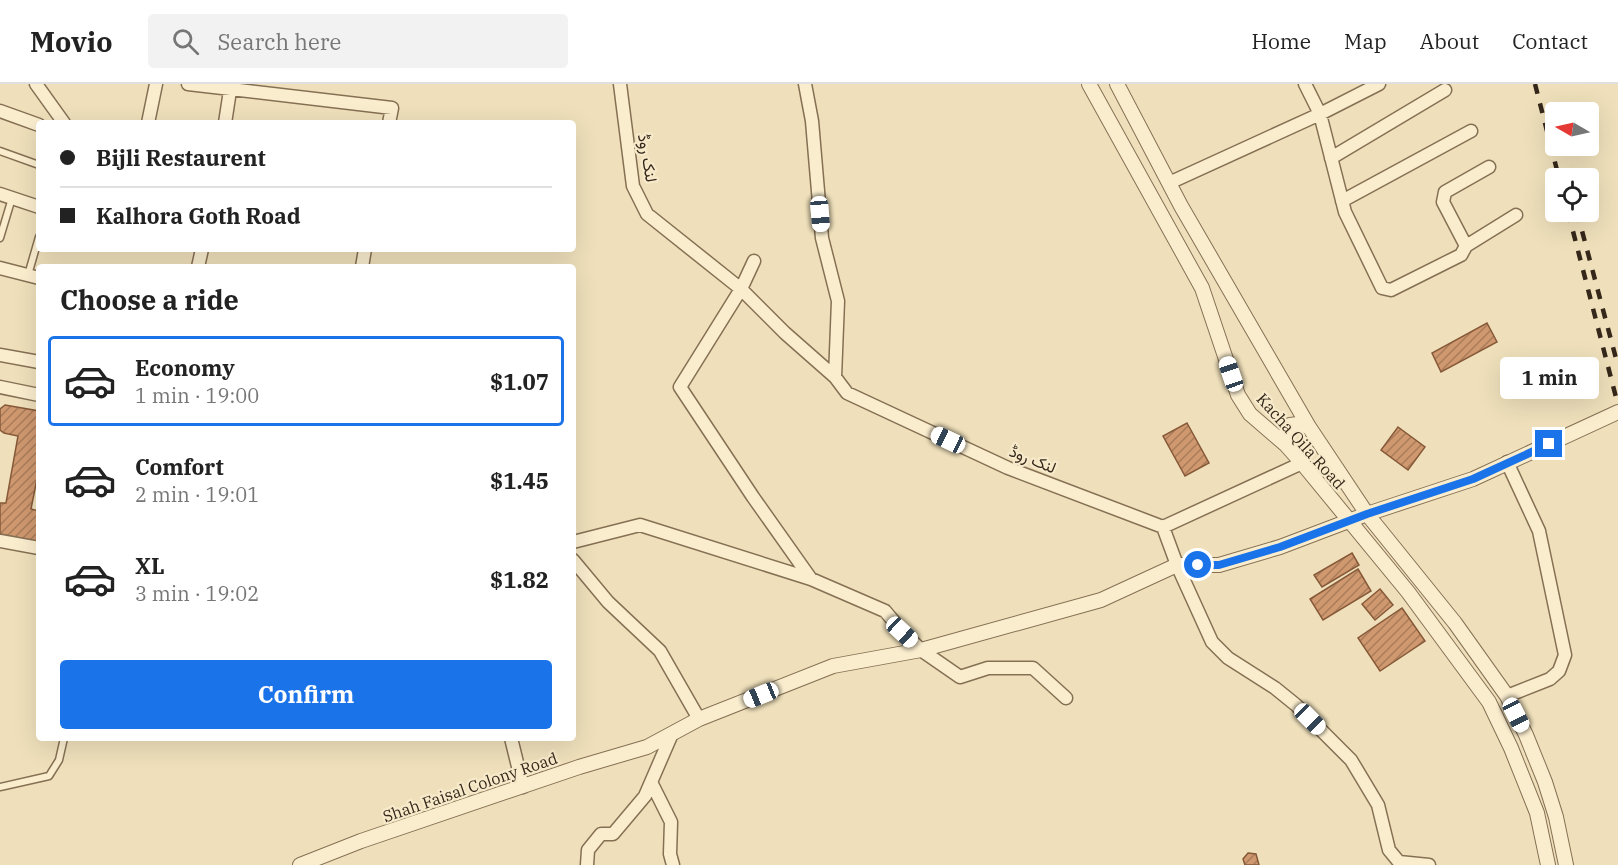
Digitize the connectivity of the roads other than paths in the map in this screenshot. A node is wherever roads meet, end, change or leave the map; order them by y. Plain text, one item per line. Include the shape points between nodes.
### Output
1 (36, 84) edge
2 (156, 84) edge
3 (188, 84) edge
4 (620, 84) edge
5 (805, 84) edge
6 (1117, 84) edge
7 (1305, 84) edge
8 (1378, 84) edge
9 (1089, 85) edge
10 (231, 87) edge
11 (1445, 90) dead end
12 (0, 111) edge
13 (1320, 114) junction
14 (62, 120) edge
15 (149, 120) edge
16 (226, 120) edge
17 (390, 120) edge
18 (36, 123) edge
19 (1471, 131) dead end
20 (0, 152) edge
21 (1331, 158) junction
22 (36, 164) edge
23 (1489, 167) dead end
24 (1169, 183) junction
25 (6, 196) edge
26 (1342, 201) junction
27 (36, 206) edge
28 (1516, 215) dead end
29 (0, 238) edge
30 (1467, 246) junction
31 (37, 252) edge
32 (754, 261) dead end
33 (0, 268) edge
34 (33, 277) edge
35 (741, 289) junction
36 (0, 355) edge
37 (36, 361) edge
38 (835, 377) junction
39 (0, 387) edge
40 (36, 393) edge
41 (1618, 412) edge
42 (1309, 426) junction
43 (1286, 445) junction
44 (1507, 462) junction
45 (1302, 463) junction
46 (1367, 514) junction
47 (1349, 522) junction
48 (1163, 527) junction
49 (0, 541) edge
50 (576, 541) edge
51 (36, 547) edge
52 (576, 564) edge
53 (1177, 565) junction
54 (812, 579) junction
55 (921, 650) junction
56 (1507, 696) junction
57 (1066, 698) dead end
58 (699, 719) junction
59 (671, 736) junction
60 (63, 741) edge
61 (512, 741) edge
62 (652, 784) junction
63 (0, 787) edge
64 (523, 787) junction
65 (300, 865) edge
66 (587, 865) edge
67 (674, 865) edge
68 (1429, 865) edge
69 (1548, 865) edge
70 (1566, 865) edge

1 - 14 street
2 - 15 street
3 - 10 street
4 - 35 street, لنک روڈ via 633,186 647,214
5 - 38 street via 822,238 838,301
6 - 24 street
7 - 13 street
8 - 13 street
9 - 43 street, Kacha Qila Road via 1202,288 1238,395 1250,414
10 - 16 street
10 - 17 street via 392,108
11 - 21 street
12 - 18 street
13 - 21 street
13 - 24 street
19 - 26 street
20 - 22 lane
21 - 26 street
23 - 30 street via 1443,196
24 - 42 street
25 - 27 street
25 - 29 lane
26 - 30 street via 1382,288 1387,290 1461,255
28 - 30 street
31 - 34 lane
32 - 35 street
33 - 34 street
35 - 38 street, لنک روڈ
35 - 54 street via 680,387
36 - 37 street
38 - 48 street, لنک روڈ via 847,393 1008,468
39 - 40 street
41 - 44 street, Shah Faisal Colony Road
42 - 43 street via 1290,425
42 - 46 street
43 - 45 street, Kacha Qila Road
44 - 46 street, Shah Faisal Colony Road via 1473,479
44 - 56 street via 1539,531 1565,655 1559,671 1550,679
45 - 47 street, Kacha Qila Road
45 - 48 street
46 - 47 street, Shah Faisal Colony Road
46 - 56 street via 1455,623
47 - 53 street, Shah Faisal Colony Road via 1219,565
47 - 69 street, Kacha Qila Road via 1408,592 1489,702 1534,803
48 - 53 street
49 - 51 street
50 - 54 street via 640,525
52 - 58 street via 608,602 660,651
53 - 55 street, Shah Faisal Colony Road via 1101,600
53 - 68 street via 1212,642 1228,658 1296,705 1351,760 1378,805 1389,850 1399,862
54 - 55 street via 885,611
55 - 57 street via 960,677 988,668 1033,668
55 - 58 street, Shah Faisal Colony Road via 833,666
56 - 70 street via 1545,782
58 - 59 street, Shah Faisal Colony Road
59 - 62 street
59 - 64 street, Shah Faisal Colony Road
60 - 63 lane via 59,760 49,776
61 - 64 street
62 - 66 street via 613,834 601,834 588,850
62 - 67 street via 671,822 670,854
64 - 65 street, Shah Faisal Colony Road

